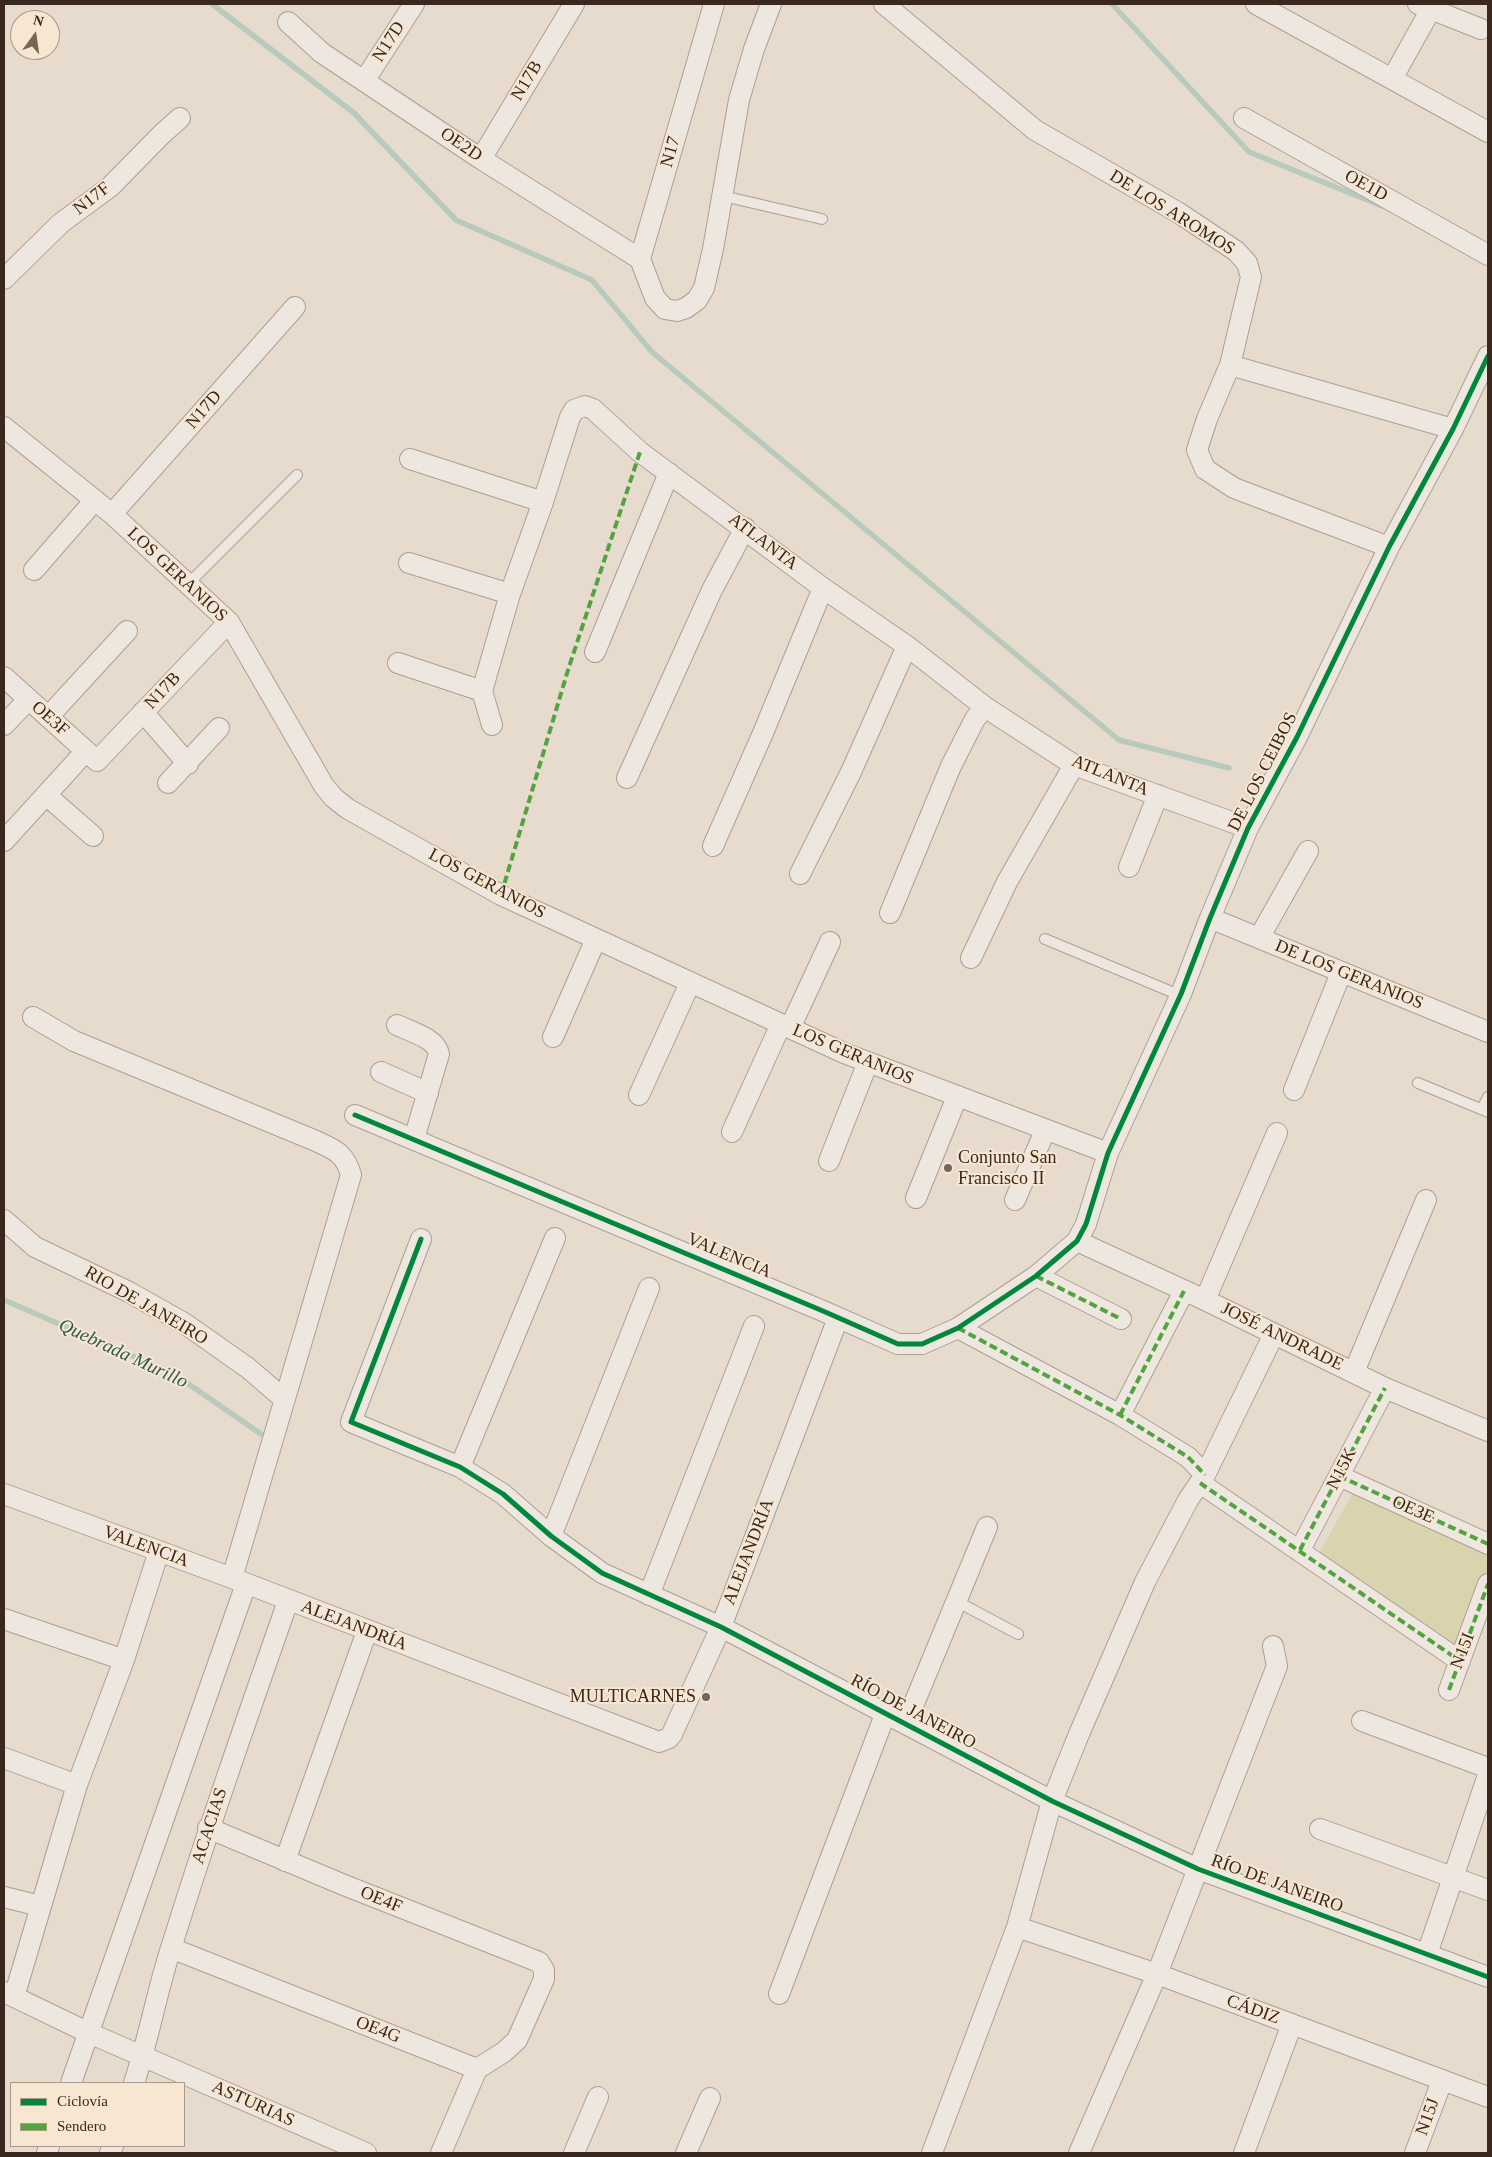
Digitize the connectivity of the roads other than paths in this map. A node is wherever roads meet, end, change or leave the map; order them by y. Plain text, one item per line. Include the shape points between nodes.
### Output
1 (414, 4) edge
2 (574, 4) edge
3 (714, 4) edge
4 (771, 4) edge
5 (884, 4) edge
6 (1256, 4) edge
7 (1424, 6) edge
8 (288, 22) dead end
9 (1481, 29) dead end
10 (1392, 79) junction
11 (364, 81) junction
12 (180, 118) dead end
13 (1244, 118) dead end
14 (1488, 132) edge
15 (481, 159) junction
16 (723, 196) junction
17 (822, 219) dead end
18 (1488, 255) edge
19 (640, 259) junction
20 (4, 279) edge
21 (295, 306) dead end
22 (1488, 356) edge
23 (1230, 365) junction
24 (1453, 429) junction
25 (7, 436) edge
26 (410, 459) dead end
27 (669, 473) junction
28 (297, 475) dead end
29 (95, 500) junction
30 (543, 502) junction
31 (112, 514) junction
32 (744, 528) junction
33 (1389, 547) junction
34 (409, 563) dead end
35 (34, 570) dead end
36 (188, 584) junction
37 (823, 588) junction
38 (510, 594) junction
39 (228, 622) junction
40 (127, 631) dead end
41 (907, 646) junction
42 (595, 652) dead end
43 (398, 663) dead end
44 (4, 677) edge
45 (482, 691) junction
46 (28, 700) junction
47 (985, 707) junction
48 (144, 712) junction
49 (48, 717) junction
50 (4, 725) edge
51 (492, 725) dead end
52 (219, 728) dead end
53 (92, 756) junction
54 (188, 764) junction
55 (1074, 765) junction
56 (627, 778) dead end
57 (168, 783) dead end
58 (1158, 795) junction
59 (46, 796) junction
60 (1248, 828) junction
61 (93, 836) dead end
62 (4, 841) edge
63 (713, 846) dead end
64 (1308, 851) dead end
65 (1129, 868) dead end
66 (800, 874) dead end
67 (890, 913) dead end
68 (1210, 918) junction
69 (596, 938) junction
70 (1259, 938) junction
71 (1045, 939) dead end
72 (830, 942) dead end
73 (971, 958) dead end
74 (1341, 973) junction
75 (690, 983) junction
76 (1181, 994) junction
77 (33, 1017) dead end
78 (397, 1026) dead end
79 (786, 1026) junction
80 (1488, 1032) edge
81 (553, 1037) dead end
82 (868, 1062) junction
83 (381, 1072) dead end
84 (1418, 1083) dead end
85 (1294, 1090) dead end
86 (428, 1093) junction
87 (639, 1095) dead end
88 (1488, 1096) edge
89 (957, 1097) junction
90 (1485, 1110) edge
91 (355, 1115) dead end
92 (1045, 1131) junction
93 (732, 1132) dead end
94 (1277, 1133) dead end
95 (414, 1139) junction
96 (1108, 1154) junction
97 (828, 1161) dead end
98 (916, 1198) dead end
99 (1015, 1200) dead end
100 (1426, 1200) dead end
101 (4, 1220) edge
102 (555, 1238) dead end
103 (421, 1239) dead end
104 (1076, 1241) junction
105 (1036, 1276) junction
106 (649, 1288) dead end
107 (1184, 1291) junction
108 (1205, 1300) junction
109 (838, 1318) junction
110 (1122, 1319) dead end
111 (754, 1326) dead end
112 (958, 1328) junction
113 (1274, 1334) junction
114 (1354, 1372) junction
115 (1385, 1388) junction
116 (284, 1399) junction
117 (1120, 1415) junction
118 (1488, 1431) edge
119 (460, 1467) junction
120 (1339, 1476) junction
121 (1202, 1479) junction
122 (4, 1494) edge
123 (987, 1527) dead end
124 (552, 1536) junction
125 (1488, 1544) edge
126 (1300, 1550) junction
127 (160, 1551) junction
128 (239, 1581) junction
129 (1488, 1584) edge
130 (649, 1595) junction
131 (288, 1601) junction
132 (956, 1601) junction
133 (4, 1619) edge
134 (721, 1627) junction
135 (366, 1631) junction
136 (1018, 1634) dead end
137 (1273, 1646) dead end
138 (124, 1660) junction
139 (1460, 1660) junction
140 (1448, 1690) dead end
141 (886, 1712) junction
142 (1362, 1721) dead end
143 (906, 1723) junction
144 (4, 1758) edge
145 (1488, 1768) edge
146 (1488, 1775) edge
147 (78, 1785) junction
148 (1052, 1802) junction
149 (208, 1828) junction
150 (1320, 1829) dead end
151 (285, 1861) junction
152 (1198, 1869) junction
153 (1453, 1878) junction
154 (1488, 1890) edge
155 (4, 1897) edge
156 (40, 1906) junction
157 (1017, 1927) junction
158 (171, 1948) junction
159 (1427, 1954) junction
160 (1157, 1974) junction
161 (1488, 1977) edge
162 (779, 1994) dead end
163 (9, 1995) edge
164 (1292, 2024) junction
165 (89, 2033) junction
166 (143, 2055) junction
167 (478, 2069) junction
168 (1442, 2081) junction
169 (71, 2082) edge
170 (134, 2082) edge
171 (598, 2097) dead end
172 (1488, 2097) edge
173 (710, 2098) dead end
174 (366, 2153) edge
175 (441, 2153) edge
176 (574, 2153) edge
177 (686, 2153) edge
178 (932, 2153) edge
179 (1079, 2153) edge
180 (1244, 2153) edge
181 (1415, 2153) edge

1 - 11 street, N17D
2 - 15 street, N17B
3 - 19 street, N17
4 - 16 street via 739,100
5 - 23 street, DE LOS AROMOS via 1035,130 1179,213 1236,251 1247,263 1251,277
6 - 10 street
7 - 9 street
7 - 10 street
8 - 11 street, OE2D via 322,53
10 - 14 street
11 - 15 street, OE2D
12 - 20 street, N17F via 110,187 61,223
13 - 18 street, OE1D
15 - 19 street, OE2D
16 - 17 lane
16 - 19 street via 701,294 692,304 677,311 665,308 655,298
21 - 31 street, N17D
22 - 24 street, DE LOS CEIBOS
23 - 24 street
23 - 33 street, DE LOS AROMOS via 1197,450 1205,469 1234,488
24 - 33 street, DE LOS CEIBOS
25 - 29 street, LOS GERANIOS
26 - 30 street
27 - 30 street, ATLANTA via 640,452 593,409 579,407 570,417
27 - 32 street, ATLANTA
27 - 42 street
28 - 36 lane
29 - 31 street, LOS GERANIOS
29 - 35 street
30 - 38 street, ATLANTA
31 - 36 street, LOS GERANIOS
32 - 37 street, ATLANTA
32 - 56 street via 712,590
33 - 60 street, DE LOS CEIBOS via 1297,737
34 - 38 street
36 - 39 street, LOS GERANIOS
37 - 41 street, ATLANTA
37 - 63 street via 764,733
38 - 45 street, ATLANTA
39 - 48 street, N17B
39 - 69 street, LOS GERANIOS via 334,798 501,895
40 - 49 street
41 - 47 street, ATLANTA
41 - 66 street via 851,772
43 - 45 street
44 - 46 street, OE3F
45 - 51 street
46 - 49 street, OE3F
46 - 50 street
47 - 55 street, ATLANTA
47 - 67 street via 975,719 951,766
48 - 53 street, N17B
48 - 54 street
49 - 53 street, OE3F
52 - 54 street
53 - 59 street, N17B
54 - 57 street
55 - 58 street, ATLANTA
55 - 73 street via 1007,882
58 - 60 street, ATLANTA
58 - 65 street
59 - 61 street
59 - 62 street, N17B
60 - 68 street, DE LOS CEIBOS
64 - 70 street
68 - 70 street, DE LOS GERANIOS
68 - 76 street, DE LOS CEIBOS
69 - 75 street, LOS GERANIOS
69 - 81 street
70 - 74 street, DE LOS GERANIOS
71 - 76 lane
72 - 79 street
74 - 80 street, DE LOS GERANIOS
74 - 85 street
75 - 79 street, LOS GERANIOS
75 - 87 street
76 - 96 street, DE LOS CEIBOS
77 - 116 street via 74,1040 336,1150 347,1161 351,1175
78 - 86 street via 433,1042 438,1048
79 - 82 street, LOS GERANIOS
79 - 93 street
82 - 89 street, LOS GERANIOS
82 - 97 street
83 - 86 street
84 - 90 lane
86 - 95 street
88 - 90 lane
89 - 92 street, LOS GERANIOS
89 - 98 street
91 - 95 street, VALENCIA
92 - 96 street, LOS GERANIOS
92 - 99 street
94 - 108 street
95 - 109 street, VALENCIA
96 - 104 street, DE LOS CEIBOS via 1086,1224
100 - 114 street
101 - 116 street, RIO DE JANEIRO via 35,1247 129,1292 184,1323 248,1368
102 - 119 street
103 - 119 street, RÍO DE JANEIRO via 351,1422
104 - 105 street, VALENCIA
104 - 107 street, JOSÉ ANDRADE
105 - 110 street
105 - 112 street, VALENCIA
106 - 124 street
107 - 108 street, JOSÉ ANDRADE
107 - 117 street
108 - 113 street, JOSÉ ANDRADE
109 - 112 street, VALENCIA via 898,1344 922,1344
109 - 134 street, ALEJANDRÍA
111 - 130 street
112 - 117 street
113 - 114 street, JOSÉ ANDRADE
113 - 121 street
114 - 115 street, JOSÉ ANDRADE
115 - 118 street, JOSÉ ANDRADE
115 - 120 street, N15K
116 - 128 street
117 - 121 street via 1188,1457
119 - 124 street, RÍO DE JANEIRO via 502,1494
120 - 125 street, OE3E
120 - 126 street, N15K
121 - 126 street
121 - 148 street via 1145,1582
122 - 127 street, VALENCIA
123 - 132 street
124 - 130 street, RÍO DE JANEIRO via 602,1573
126 - 139 street
127 - 128 street, VALENCIA
127 - 138 street
128 - 131 street, VALENCIA
128 - 165 street
129 - 139 street, N15I
130 - 134 street, RÍO DE JANEIRO
131 - 135 street, ALEJANDRÍA
131 - 149 street, ACACIAS
132 - 136 lane
132 - 143 street
133 - 138 street
134 - 135 street, ALEJANDRÍA via 672,1734 659,1742
134 - 141 street, RÍO DE JANEIRO
135 - 151 street
137 - 152 street via 1277,1666
138 - 147 street
139 - 140 street, N15I
141 - 143 street, RÍO DE JANEIRO
141 - 162 street
142 - 145 street
143 - 148 street, RÍO DE JANEIRO
144 - 147 street
146 - 153 street
147 - 156 street
148 - 152 street, RÍO DE JANEIRO
148 - 157 street
149 - 151 street, OE4F
149 - 158 street, ACACIAS
150 - 153 street
151 - 167 street, OE4F via 539,1962 544,1970 544,1979 517,2040
152 - 159 street, RÍO DE JANEIRO
152 - 160 street
153 - 154 street
153 - 159 street
155 - 156 street
156 - 163 street
157 - 160 street, CÁDIZ
157 - 178 street
158 - 166 street, ACACIAS
158 - 167 street, OE4G
159 - 161 street, RÍO DE JANEIRO
160 - 164 street, CÁDIZ
160 - 179 street
163 - 165 street, ASTURIAS
164 - 168 street, CÁDIZ
164 - 180 street
165 - 166 street, ASTURIAS
165 - 169 street
166 - 170 street, ACACIAS
166 - 174 street, ASTURIAS
167 - 175 street
168 - 172 street, CÁDIZ
168 - 181 street, N15J
171 - 176 street
173 - 177 street

